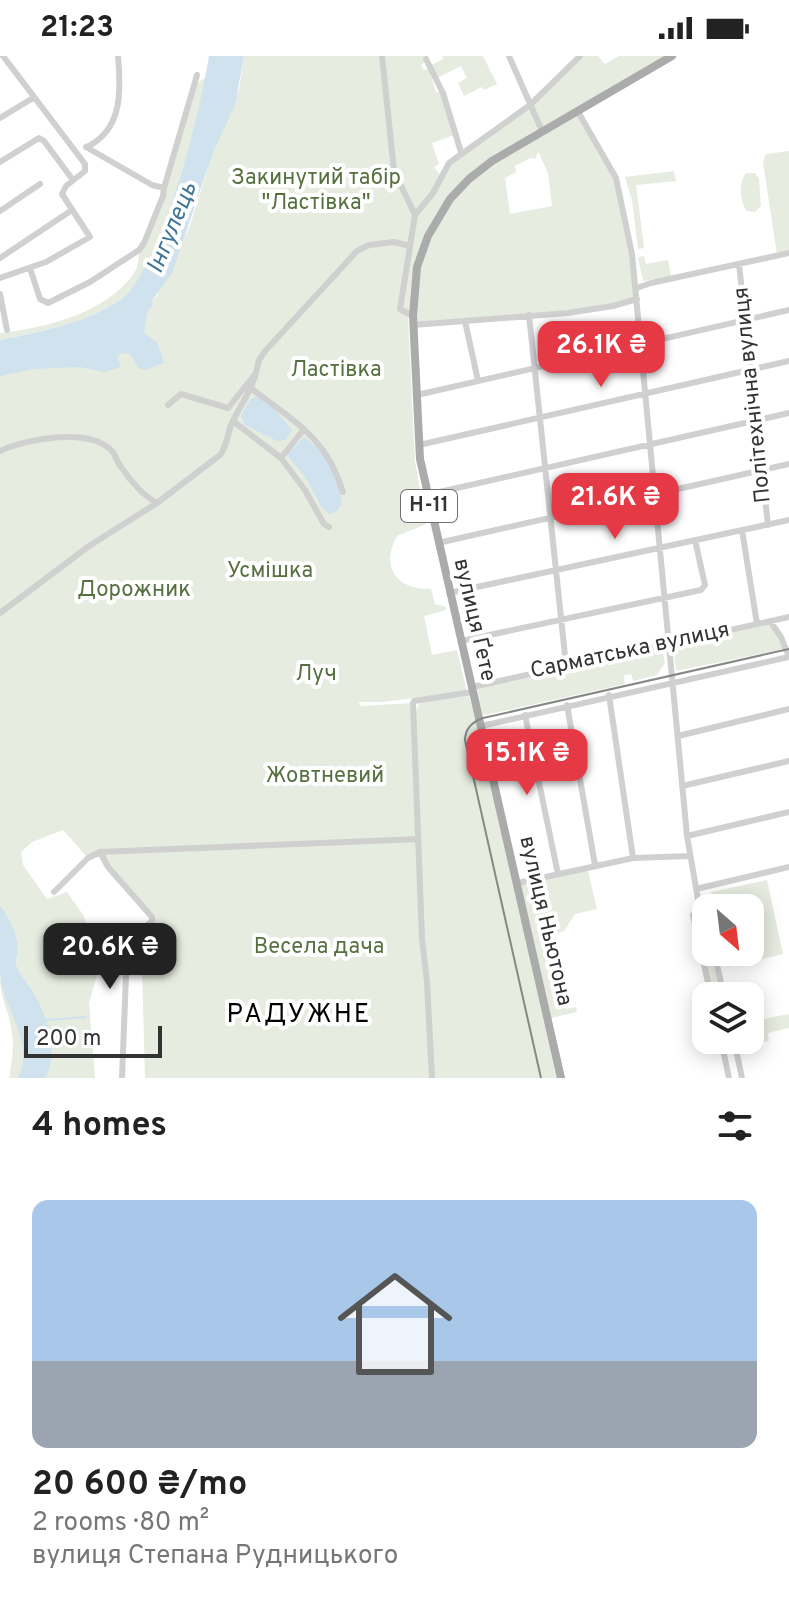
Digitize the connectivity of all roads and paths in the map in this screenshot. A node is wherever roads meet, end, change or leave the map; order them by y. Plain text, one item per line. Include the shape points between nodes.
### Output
1 (3, 56) edge
2 (118, 56) edge
3 (382, 56) edge
4 (509, 56) edge
5 (580, 56) edge
6 (672, 56) edge
7 (426, 59) dead end
8 (197, 75) dead end
9 (33, 98) junction
10 (530, 105) junction
11 (577, 110) junction
12 (0, 118) edge
13 (542, 131) junction
14 (86, 147) junction
15 (461, 152) junction
16 (76, 153) junction
17 (0, 162) edge
18 (73, 180) junction
19 (40, 184) dead end
20 (164, 188) junction
21 (72, 210) junction
22 (0, 211) edge
23 (415, 215) junction
24 (410, 246) junction
25 (789, 253) edge
26 (0, 258) edge
27 (739, 264) junction
28 (30, 268) junction
29 (0, 278) edge
30 (637, 288) junction
31 (0, 294) edge
32 (637, 299) junction
33 (789, 310) edge
34 (529, 315) junction
35 (413, 321) junction
36 (465, 321) junction
37 (746, 321) junction
38 (7, 330) dead end
39 (642, 345) junction
40 (789, 361) edge
41 (535, 369) junction
42 (751, 370) junction
43 (256, 373) junction
44 (478, 381) junction
45 (252, 389) junction
46 (647, 394) junction
47 (417, 395) junction
48 (168, 405) dead end
49 (789, 413) edge
50 (539, 419) junction
51 (233, 421) junction
52 (756, 421) junction
53 (304, 429) junction
54 (652, 444) junction
55 (419, 445) junction
56 (0, 451) edge
57 (281, 458) junction
58 (789, 464) edge
59 (545, 470) junction
60 (761, 470) junction
61 (343, 492) dead end
62 (657, 494) junction
63 (426, 495) junction
64 (157, 503) junction
65 (549, 517) junction
66 (789, 520) edge
67 (768, 525) junction
68 (329, 527) dead end
69 (742, 530) junction
70 (695, 540) junction
71 (438, 544) junction
72 (660, 547) junction
73 (556, 569) junction
74 (449, 593) junction
75 (665, 597) junction
76 (0, 613) edge
77 (789, 617) edge
78 (561, 619) junction
79 (770, 621) junction
80 (757, 624) junction
81 (461, 641) junction
82 (669, 643) junction
83 (789, 657) edge
84 (566, 665) junction
85 (673, 681) junction
86 (472, 690) junction
87 (609, 695) junction
88 (567, 705) junction
89 (789, 709) edge
90 (525, 715) junction
91 (481, 726) junction
92 (678, 736) junction
93 (789, 761) edge
94 (682, 786) junction
95 (789, 812) edge
96 (687, 836) junction
97 (418, 839) junction
98 (100, 852) junction
99 (690, 856) junction
100 (633, 858) junction
101 (595, 865) junction
102 (789, 867) edge
103 (558, 874) junction
104 (518, 883) junction
105 (696, 889) junction
106 (54, 892) dead end
107 (697, 894) edge
108 (724, 1054) edge
109 (737, 1054) edge
110 (122, 1078) edge
111 (432, 1078) edge
112 (561, 1078) edge
113 (729, 1078) edge
114 (742, 1078) edge

1 - 9 street
2 - 14 street via 120,101 107,132
3 - 23 street via 394,171
4 - 10 street
5 - 10 street
6 - 11 main road, Н-11
7 - 15 street
8 - 20 street
9 - 12 street
9 - 16 street
10 - 13 street
10 - 15 street
11 - 13 main road, Н-11
11 - 30 street via 616,178
13 - 35 main road, Н-11 via 483,167 450,199 420,258
14 - 16 street
14 - 20 street
15 - 23 street via 445,167 432,196
16 - 18 street via 85,171
17 - 18 street via 39,138
18 - 21 street via 62,194
19 - 22 street
20 - 28 street via 144,243 90,282 44,303
21 - 26 street
21 - 28 street via 90,237
23 - 24 street, вулиця Ґете
24 - 35 street, вулиця Ґете via 400,309
24 - 43 street via 369,245 348,258 266,350
25 - 27 street
27 - 30 street
27 - 37 street, Політехнічна вулиця
28 - 29 street
30 - 32 street
31 - 38 street
32 - 34 street
32 - 39 street
33 - 37 street
34 - 36 street
34 - 41 street
35 - 36 street
35 - 47 main road, вулиця Ґете / Н-11
36 - 44 street
37 - 39 street
37 - 42 street, Політехнічна вулиця
39 - 41 street
39 - 46 street
40 - 42 street
41 - 44 street
41 - 50 street
42 - 46 street
42 - 52 street, Політехнічна вулиця
43 - 45 street
43 - 48 street via 227,409 181,394
44 - 47 street
45 - 51 street
45 - 53 street
46 - 50 street
46 - 54 street
47 - 55 main road, вулиця Ґете / Н-11
49 - 52 street
50 - 55 street
50 - 59 street
51 - 57 street
51 - 64 street via 220,455
52 - 54 street
52 - 60 street, Політехнічна вулиця
53 - 57 street
53 - 61 street via 330,459
54 - 59 street
54 - 62 street
55 - 63 main road, вулиця Ґете / Н-11
56 - 64 street via 40,437 97,442
57 - 68 street
58 - 60 street
59 - 63 street
59 - 65 street
60 - 62 street
60 - 67 street, Політехнічна вулиця
62 - 65 street
62 - 72 street
63 - 71 main road, вулиця Ґете / Н-11
64 - 76 street
65 - 71 street
65 - 73 street
66 - 67 street
67 - 69 street
69 - 70 street
69 - 80 street, Політехнічна вулиця
70 - 72 street
70 - 75 street via 704,588
71 - 74 main road, вулиця Ґете / Н-11
72 - 73 street
72 - 75 street
73 - 74 street
73 - 78 street
74 - 81 main road, вулиця Ґете / Н-11
75 - 78 street
75 - 82 street
77 - 79 street, Сарматська вулиця
78 - 81 street
78 - 84 street
79 - 80 street, Сарматська вулиця
79 - 83 street
80 - 82 street, Сарматська вулиця
81 - 86 main road, вулиця Ґете / Н-11
82 - 84 street, Сарматська вулиця
82 - 85 street
83 - 85 street
84 - 86 street, Сарматська вулиця
85 - 87 street
85 - 92 street
86 - 91 main road, вулиця Ґете / Н-11
86 - 97 street, Сарматська вулиця via 414,701
87 - 88 street
87 - 100 street
88 - 90 street
88 - 101 street
89 - 92 street
90 - 91 street
90 - 103 street
91 - 104 main road, вулиця Ньютона / Н-11
92 - 94 street
93 - 94 street
94 - 96 street
95 - 96 street
96 - 99 street
97 - 98 street
97 - 111 street
98 - 106 street
98 - 110 street via 152,917 127,950
99 - 100 street
99 - 105 street
100 - 101 street
101 - 103 street
102 - 105 street
103 - 104 street
104 - 112 main road, вулиця Ньютона / Н-11
105 - 107 street
108 - 113 street
109 - 114 street

